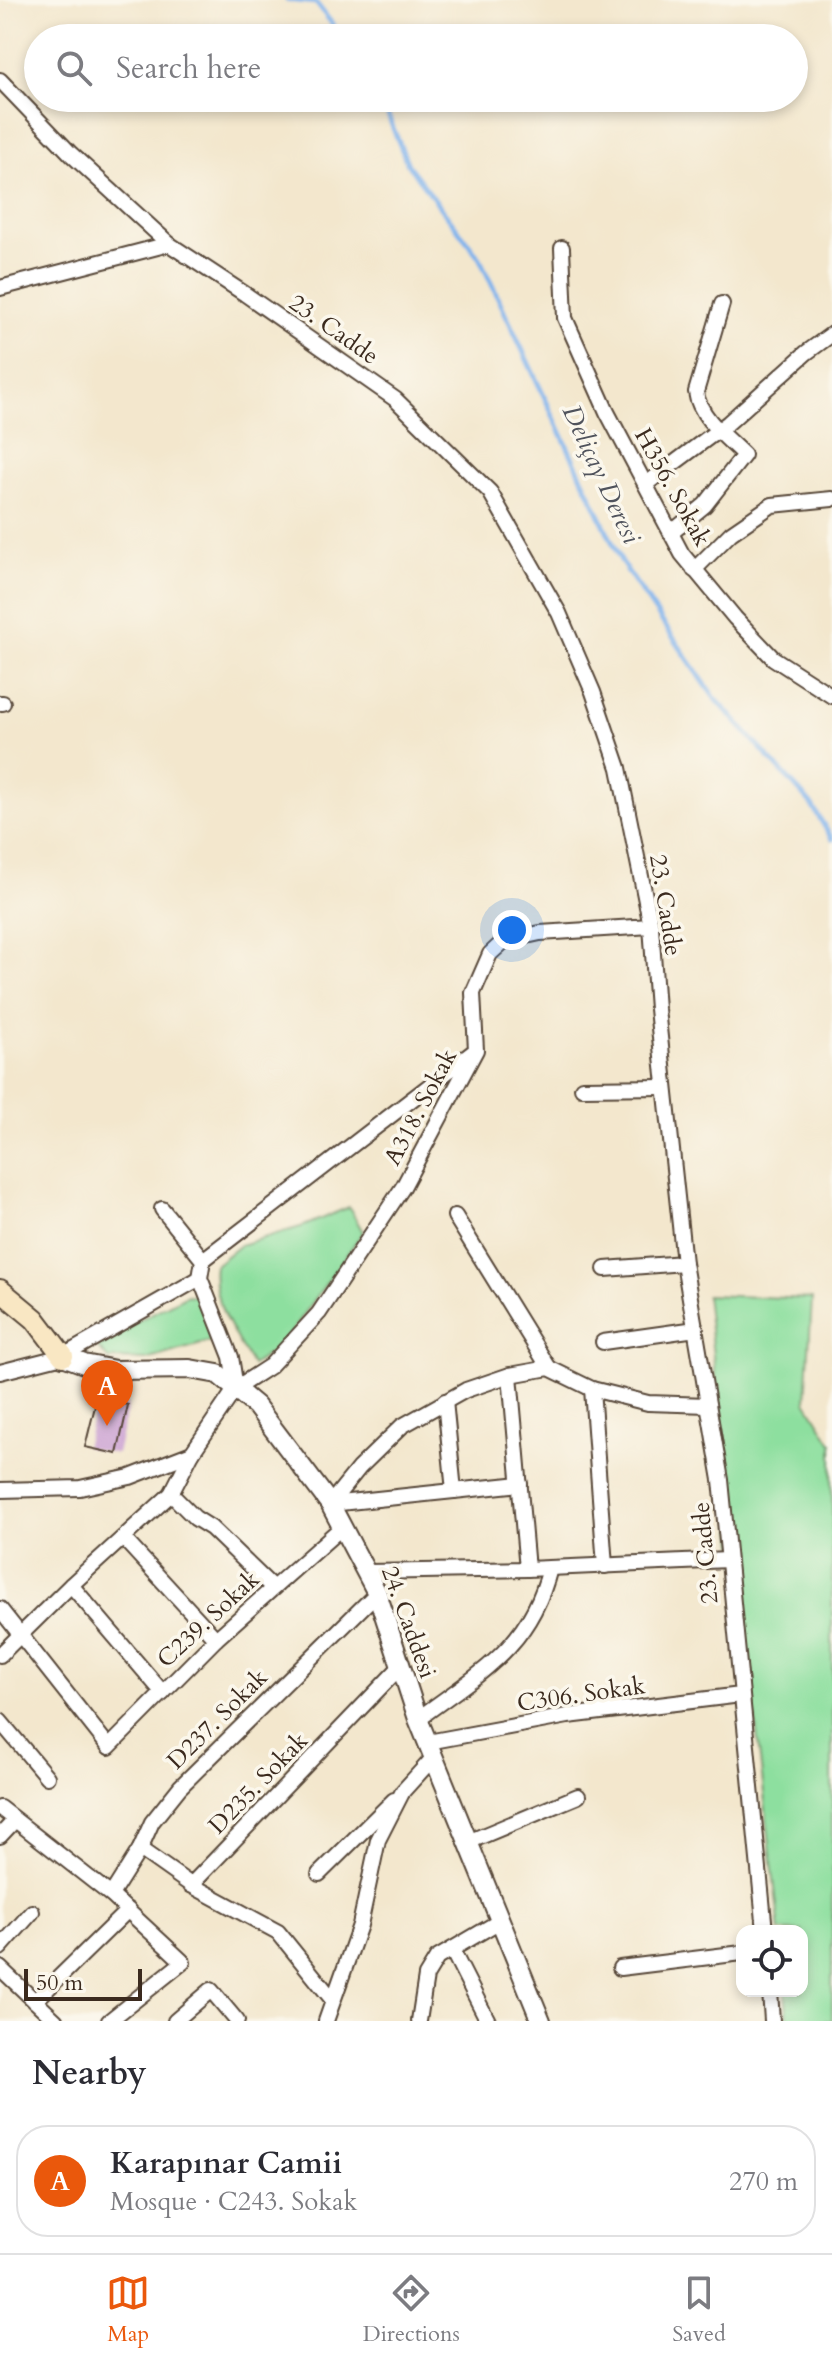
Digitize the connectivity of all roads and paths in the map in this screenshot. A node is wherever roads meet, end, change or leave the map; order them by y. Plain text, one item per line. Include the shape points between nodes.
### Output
1 (0, 80) edge
2 (24, 105) edge
3 (31, 112) edge
4 (169, 244) junction
5 (562, 248) dead end
6 (0, 288) edge
7 (722, 304) dead end
8 (832, 334) edge
9 (719, 430) junction
10 (646, 484) junction
11 (832, 499) edge
12 (671, 533) junction
13 (694, 570) junction
14 (832, 696) edge
15 (651, 926) junction
16 (476, 1050) junction
17 (665, 1087) junction
18 (582, 1088) dead end
19 (162, 1209) dead end
20 (455, 1216) dead end
21 (203, 1260) junction
22 (684, 1263) junction
23 (605, 1269) dead end
24 (200, 1278) junction
25 (0, 1290) edge
26 (696, 1329) junction
27 (603, 1342) dead end
28 (63, 1356) junction
29 (549, 1368) junction
30 (0, 1372) edge
31 (510, 1375) junction
32 (236, 1388) junction
33 (592, 1389) junction
34 (445, 1401) junction
35 (708, 1405) junction
36 (192, 1453) junction
37 (520, 1484) junction
38 (0, 1490) edge
39 (454, 1491) junction
40 (171, 1494) junction
41 (330, 1504) junction
42 (342, 1527) junction
43 (123, 1538) junction
44 (728, 1560) junction
45 (605, 1566) junction
46 (550, 1568) junction
47 (527, 1569) junction
48 (368, 1572) junction
49 (71, 1585) junction
50 (273, 1588) junction
51 (377, 1593) junction
52 (0, 1609) edge
53 (20, 1635) junction
54 (216, 1639) junction
55 (0, 1655) edge
56 (400, 1667) junction
57 (163, 1693) junction
58 (741, 1695) junction
59 (418, 1719) junction
60 (0, 1721) edge
61 (431, 1750) junction
62 (47, 1777) dead end
63 (403, 1791) junction
64 (578, 1796) dead end
65 (0, 1808) edge
66 (15, 1820) junction
67 (0, 1836) edge
68 (468, 1842) junction
69 (140, 1849) junction
70 (319, 1874) dead end
71 (191, 1885) junction
72 (111, 1895) junction
73 (128, 1910) junction
74 (32, 1912) dead end
75 (500, 1921) junction
76 (764, 1925) edge
77 (0, 1948) edge
78 (452, 1950) junction
79 (736, 1954) edge
80 (0, 1968) edge
81 (620, 1968) dead end
82 (770, 1997) edge
83 (332, 1999) junction
84 (35, 2001) junction
85 (56, 2021) edge
86 (109, 2021) edge
87 (175, 2021) edge
88 (237, 2021) edge
89 (326, 2021) edge
90 (419, 2021) edge
91 (488, 2021) edge
92 (541, 2021) edge
93 (772, 2021) edge

1 - 2 street, 23. Cadde
3 - 4 street, 23. Cadde
4 - 6 street
4 - 15 street, 23. Cadde via 395,399 490,492 559,613 593,692 619,768
5 - 10 street, H356. Sokak via 565,318
7 - 9 street via 696,392 697,402
8 - 9 street
9 - 10 street
9 - 12 street via 744,455 705,505
10 - 12 street, H356. Sokak
11 - 13 street via 772,505 731,533
12 - 13 street, H356. Sokak
13 - 14 street, H356. Sokak via 773,658
15 - 16 street, A318. Sokak via 540,933 504,941 490,954 473,993
15 - 17 street, 23. Cadde
16 - 21 street
16 - 32 street, A318. Sokak via 403,1187 319,1313 270,1366
17 - 18 street
17 - 22 street, 23. Cadde
19 - 21 street
20 - 29 street
21 - 24 street
22 - 23 street
22 - 26 street, 23. Cadde
24 - 28 street
24 - 32 street via 231,1357
25 - 28 main road via 35,1319
26 - 27 street
26 - 35 street, 23. Cadde
28 - 30 street
28 - 32 street, 24. Caddesi via 115,1370 218,1374
29 - 31 street
29 - 33 street
31 - 34 street
31 - 37 street
32 - 36 street
32 - 41 street, 24. Caddesi via 270,1423
33 - 35 street via 648,1403
33 - 45 street
34 - 39 street
34 - 41 street via 402,1426
35 - 44 street, 23. Cadde
36 - 38 street via 130,1477 80,1488
36 - 40 street
37 - 39 street
37 - 47 street
39 - 41 street
40 - 43 street
40 - 50 street
41 - 42 street, 24. Caddesi
42 - 48 street, 24. Caddesi
42 - 50 street, C239. Sokak
43 - 49 street
43 - 54 street
44 - 45 street
44 - 58 street, 23. Cadde
45 - 46 street
46 - 47 street
46 - 59 street via 527,1627 505,1654
47 - 48 street
48 - 51 street, 24. Caddesi
49 - 53 street
49 - 57 street
50 - 54 street, C239. Sokak
51 - 56 street, 24. Caddesi
51 - 69 street, D237. Sokak via 180,1787 152,1822
52 - 53 street
53 - 55 street
53 - 57 street, C239. Sokak via 109,1747
54 - 57 street, C239. Sokak
56 - 59 street, 24. Caddesi
56 - 71 street, D235. Sokak
58 - 61 street, C306. Sokak via 568,1716
58 - 76 street, 23. Cadde
59 - 61 street, 24. Caddesi
60 - 62 street
61 - 63 street
61 - 68 street, 24. Caddesi
63 - 70 street
63 - 83 street via 378,1840 360,1925
64 - 68 street
65 - 66 street
66 - 67 street
66 - 72 street
68 - 75 street, 24. Caddesi
69 - 71 street
69 - 72 street, D237. Sokak
71 - 83 street via 278,1932
72 - 73 street
73 - 84 street
73 - 86 street via 183,1962
74 - 77 street
75 - 78 street
75 - 92 street, 24. Caddesi
78 - 90 street via 437,1958 426,1976
78 - 91 street
79 - 81 street
80 - 84 street
82 - 93 street
83 - 89 street
84 - 85 street
87 - 88 street via 211,1990

